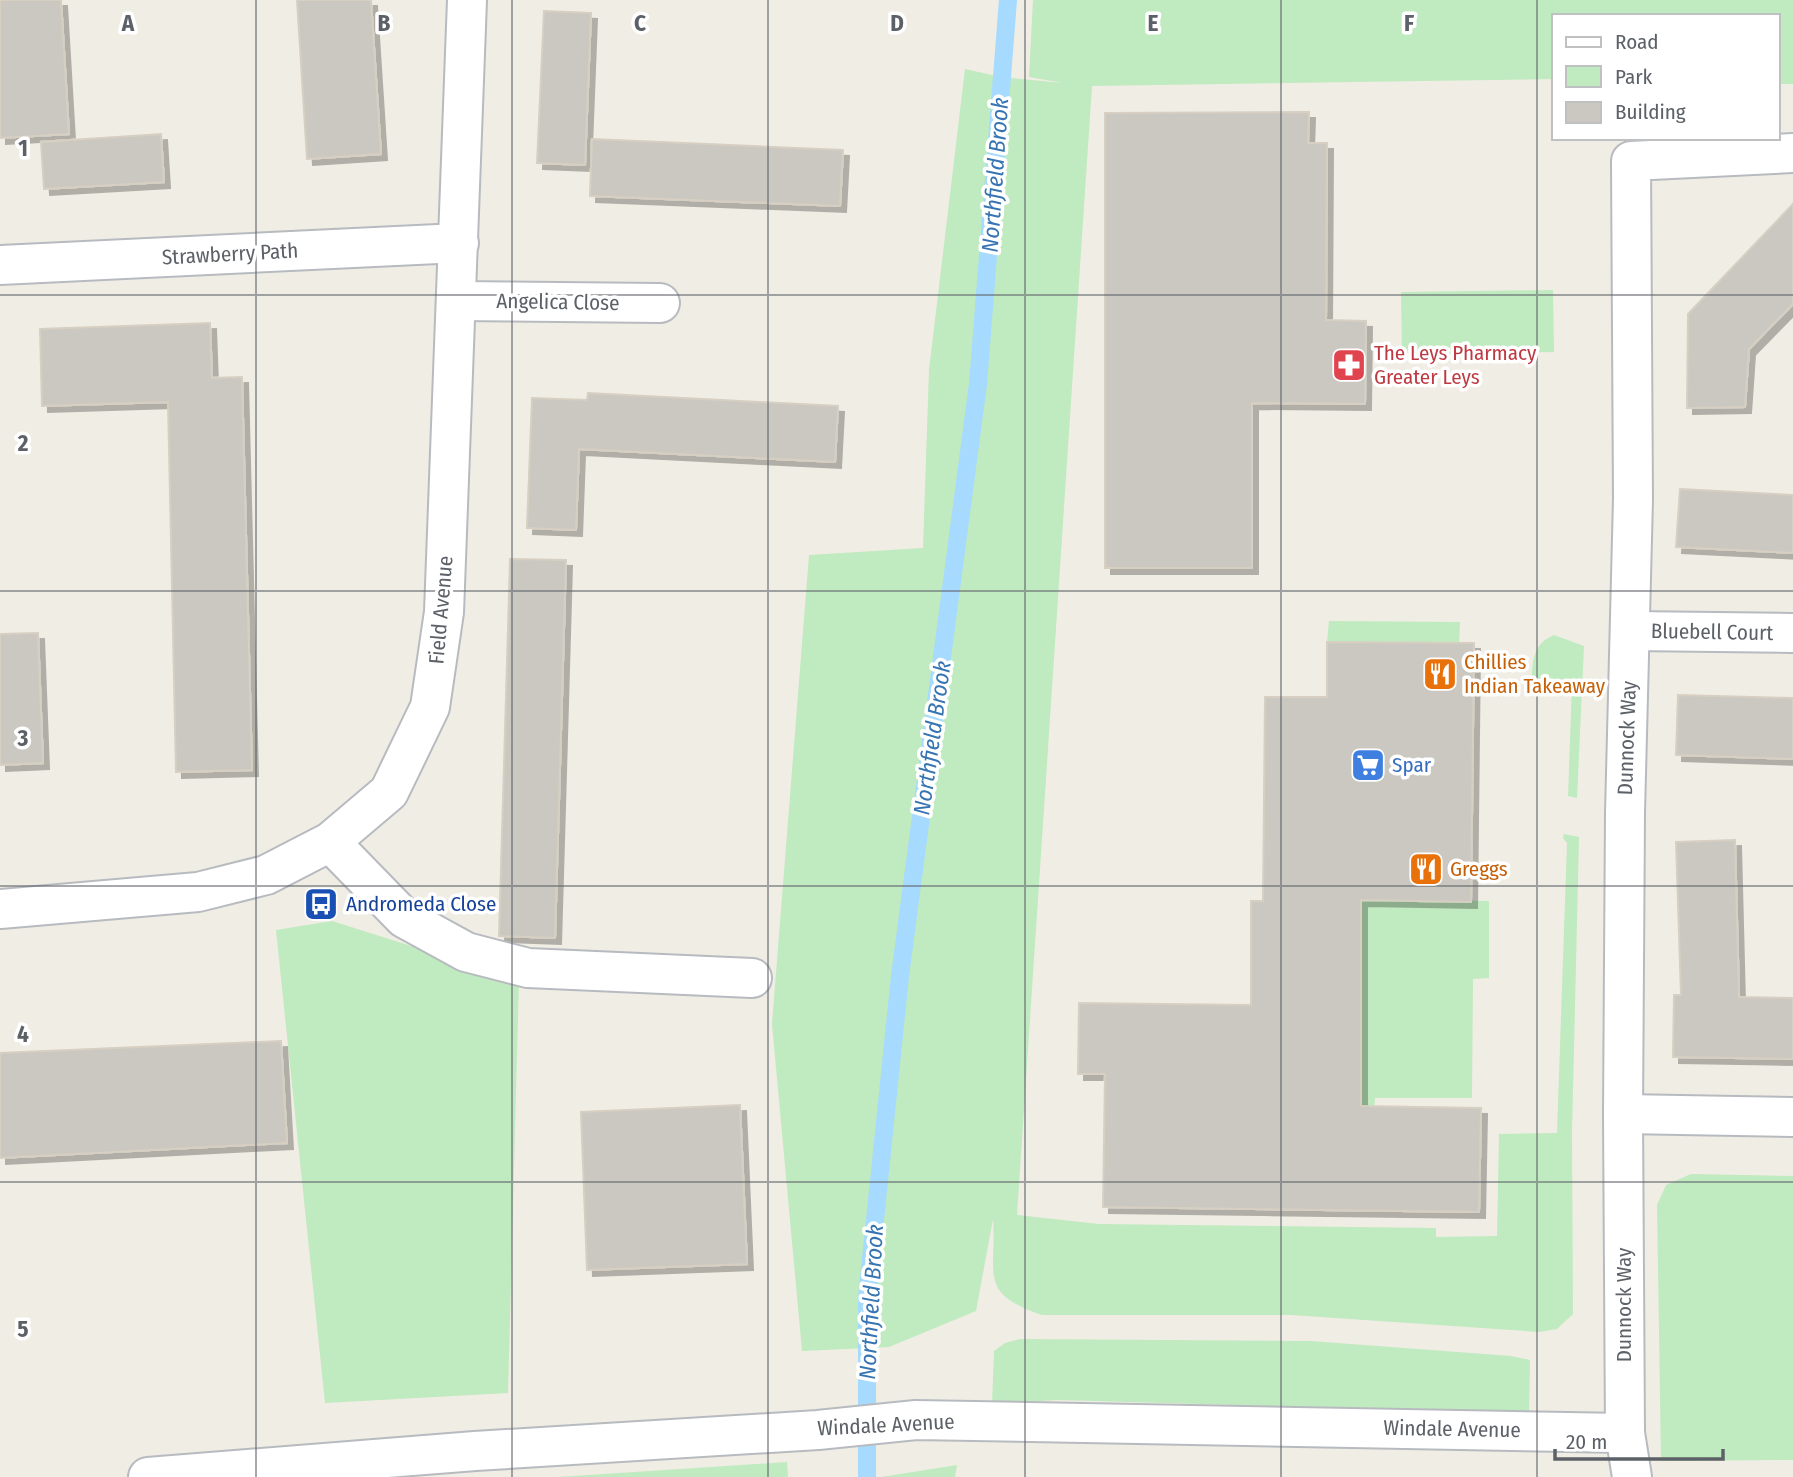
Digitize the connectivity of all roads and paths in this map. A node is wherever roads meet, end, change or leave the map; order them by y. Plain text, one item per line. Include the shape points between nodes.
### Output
1 (467, 0) edge
2 (1793, 153) edge
3 (459, 243) junction
4 (0, 265) edge
5 (457, 301) junction
6 (660, 303) dead end
7 (1630, 631) junction
8 (1793, 633) edge
9 (330, 842) junction
10 (0, 909) edge
11 (752, 978) dead end
12 (1623, 1114) junction
13 (1793, 1117) edge
14 (1625, 1433) junction
15 (148, 1477) edge
16 (1632, 1477) edge

1 - 3 street, Field Avenue
2 - 7 street, Dunnock Way via 1631,161
3 - 4 street, Strawberry Path
3 - 5 street, Field Avenue
5 - 6 street, Angelica Close
5 - 9 street, Field Avenue via 444,612 430,707 388,792
7 - 8 street, Bluebell Court
7 - 12 street, Dunnock Way
9 - 10 street, Field Avenue via 266,875 198,892
9 - 11 street via 404,918 466,952 528,968
12 - 13 street
12 - 14 street, Dunnock Way
14 - 15 street, Windale Avenue via 898,1422
14 - 16 street, Dunnock Way

